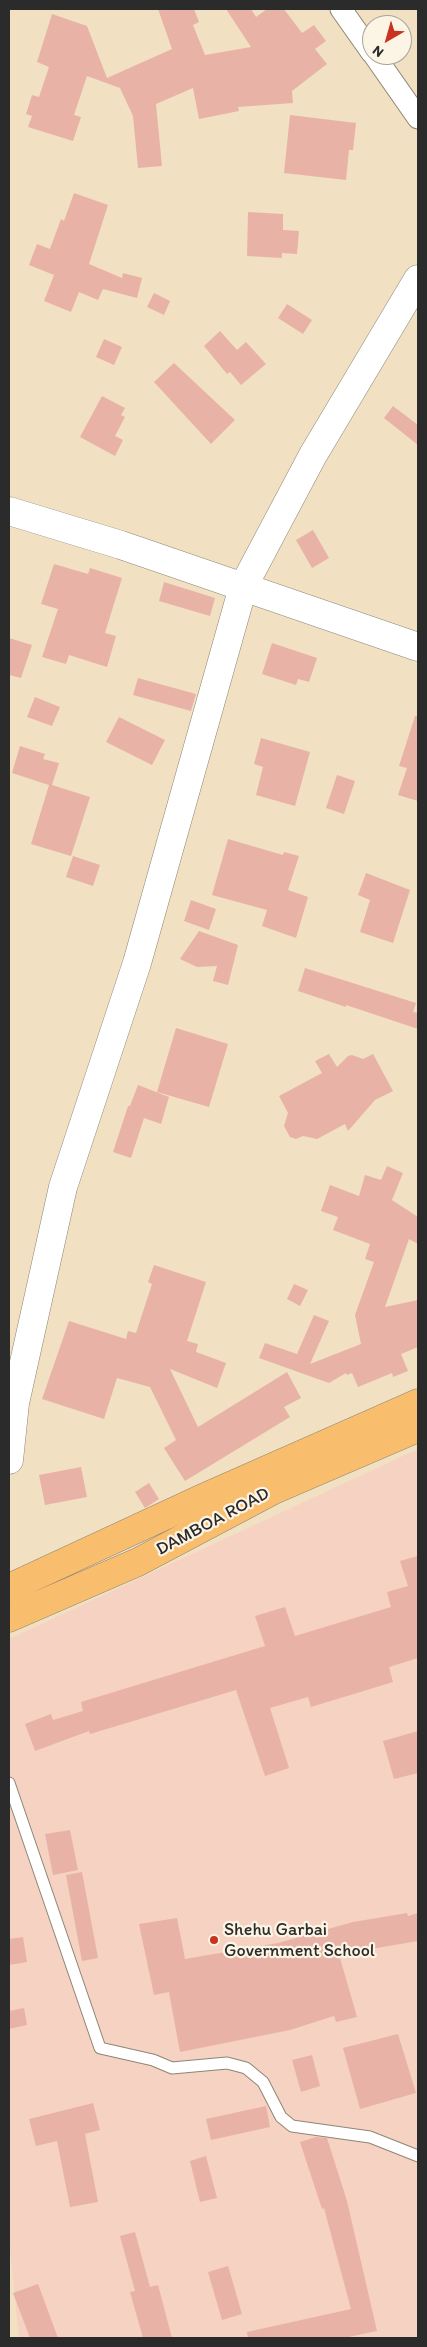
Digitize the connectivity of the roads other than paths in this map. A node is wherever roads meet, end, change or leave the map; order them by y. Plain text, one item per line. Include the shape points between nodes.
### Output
1 (341, 9) edge
2 (362, 39) edge
3 (381, 65) edge
4 (418, 118) edge
5 (418, 278) edge
6 (9, 511) edge
7 (243, 586) junction
8 (418, 647) edge
9 (418, 1403) edge
10 (418, 1428) edge
11 (9, 1460) edge
12 (9, 1588) edge
13 (9, 1618) edge
14 (9, 1783) edge
15 (418, 2156) edge

1 - 2 street
3 - 4 street
5 - 7 street via 313,455
6 - 7 street
7 - 8 street
7 - 11 street via 137,964 64,1187 15,1403
9 - 12 main road, DAMBOA ROAD
10 - 13 main road, DAMBOA ROAD via 274,1490 138,1562
14 - 15 lane via 100,2048 153,2060 172,2068 227,2063 246,2068 263,2082 281,2117 292,2126 370,2137

